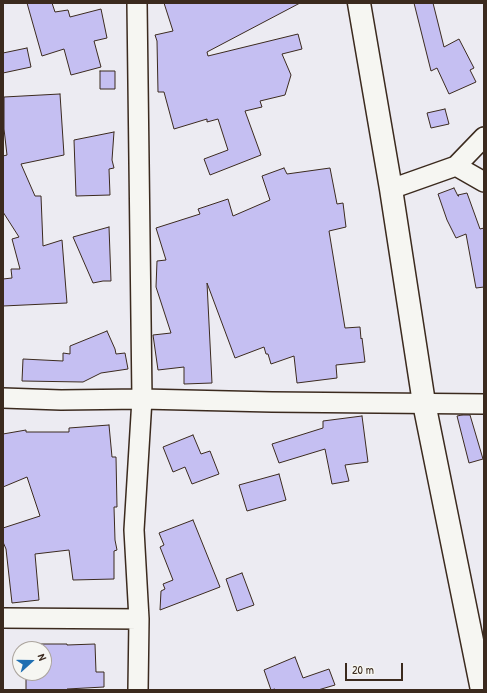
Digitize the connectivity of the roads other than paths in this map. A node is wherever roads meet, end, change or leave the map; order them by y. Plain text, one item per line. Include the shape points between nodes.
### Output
1 (137, 3) edge
2 (359, 3) edge
3 (484, 137) edge
4 (456, 166) junction
5 (484, 182) edge
6 (391, 189) junction
7 (3, 398) edge
8 (142, 399) junction
9 (424, 403) junction
10 (484, 404) edge
11 (3, 618) edge
12 (140, 619) junction
13 (138, 690) edge
14 (482, 690) edge

1 - 8 street
2 - 6 street
3 - 4 street
4 - 5 street
4 - 6 street
6 - 9 street
7 - 8 street
8 - 9 street
8 - 12 street via 134,530
9 - 10 street
9 - 14 street
11 - 12 street
12 - 13 street

